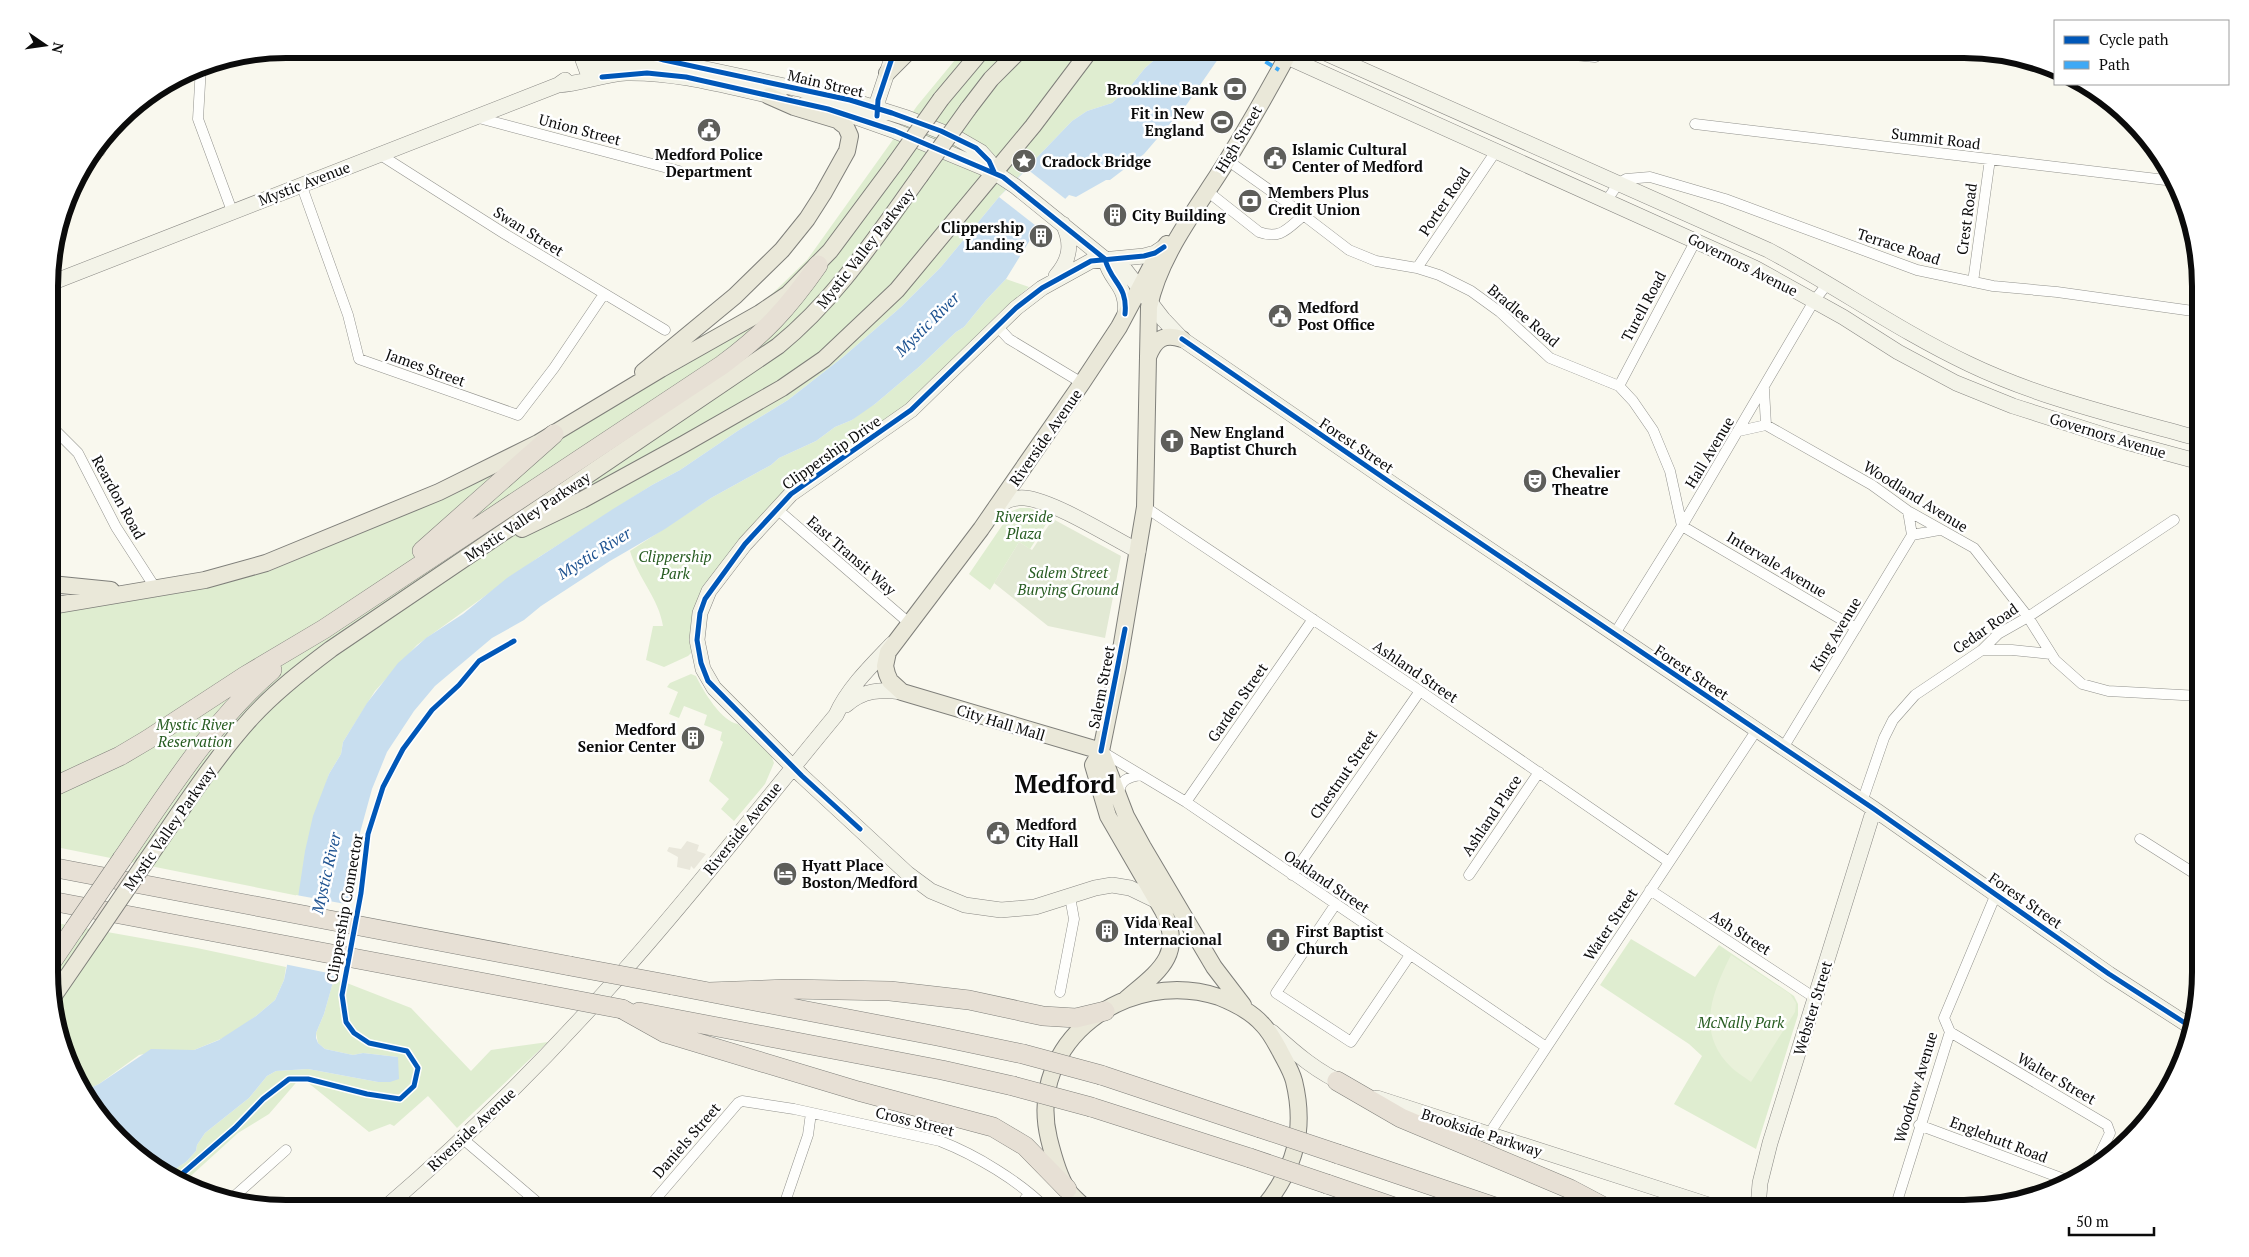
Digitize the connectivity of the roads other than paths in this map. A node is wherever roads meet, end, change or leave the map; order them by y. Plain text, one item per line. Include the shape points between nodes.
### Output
1 (585, 58) edge
2 (594, 58) edge
3 (661, 58) edge
4 (675, 58) edge
5 (892, 58) edge
6 (902, 58) edge
7 (975, 58) edge
8 (1012, 58) edge
9 (1084, 58) edge
10 (1286, 58) edge
11 (1299, 58) edge
12 (1336, 58) edge
13 (888, 73) junction
14 (201, 74) edge
15 (595, 74) junction
16 (1402, 87) junction
17 (769, 96) junction
18 (1394, 104) junction
19 (876, 108) junction
20 (474, 117) junction
21 (1695, 124) dead end
22 (895, 131) junction
23 (1496, 151) junction
24 (379, 154) junction
25 (1990, 159) junction
26 (1227, 160) junction
27 (679, 171) dead end
28 (994, 172) junction
29 (2165, 180) edge
30 (301, 184) junction
31 (1618, 184) junction
32 (1207, 191) junction
33 (1607, 200) junction
34 (232, 211) junction
35 (1304, 215) junction
36 (1059, 220) junction
37 (1182, 228) junction
38 (1696, 240) junction
39 (1164, 247) junction
40 (1105, 259) junction
41 (818, 265) junction
42 (1417, 268) junction
43 (58, 280) edge
44 (1050, 282) junction
45 (1973, 282) junction
46 (1828, 283) junction
47 (1140, 287) junction
48 (604, 294) junction
49 (1814, 300) junction
50 (1150, 302) junction
51 (2192, 311) edge
52 (1125, 314) junction
53 (997, 326) junction
54 (665, 330) dead end
55 (1182, 338) junction
56 (1146, 361) junction
57 (1082, 383) junction
58 (1618, 386) junction
59 (1764, 389) junction
60 (611, 400) junction
61 (1766, 425) junction
62 (1739, 431) junction
63 (58, 433) edge
64 (554, 434) junction
65 (2192, 438) edge
66 (2192, 460) edge
67 (996, 507) junction
68 (1145, 507) junction
69 (777, 509) junction
70 (1908, 511) junction
71 (2174, 520) dead end
72 (1682, 526) junction
73 (1938, 530) junction
74 (1912, 535) junction
75 (1138, 551) junction
76 (470, 554) junction
77 (58, 585) edge
78 (156, 589) junction
79 (373, 596) junction
80 (58, 605) edge
81 (2028, 617) junction
82 (1313, 619) junction
83 (909, 623) junction
84 (1856, 628) junction
85 (324, 629) junction
86 (1614, 635) junction
87 (898, 637) junction
88 (1982, 650) junction
89 (2050, 654) junction
90 (1420, 691) junction
91 (902, 692) junction
92 (2192, 696) edge
93 (836, 715) junction
94 (1756, 731) junction
95 (1783, 748) junction
96 (1101, 751) junction
97 (793, 767) junction
98 (1538, 772) junction
99 (1141, 775) junction
100 (58, 785) edge
101 (1119, 798) junction
102 (1186, 802) junction
103 (1868, 806) junction
104 (2140, 839) dead end
105 (1669, 862) junction
106 (58, 868) edge
107 (2192, 872) edge
108 (1292, 875) junction
109 (1469, 875) dead end
110 (1650, 890) junction
111 (1996, 894) junction
112 (1070, 897) junction
113 (1157, 901) junction
114 (58, 902) edge
115 (1335, 904) junction
116 (58, 953) edge
117 (1410, 955) junction
118 (58, 989) edge
119 (709, 992) junction
120 (1060, 992) dead end
121 (1815, 998) junction
122 (1125, 1000) junction
123 (1105, 1011) junction
124 (1248, 1012) junction
125 (641, 1015) junction
126 (2186, 1022) edge
127 (1263, 1024) junction
128 (1950, 1032) junction
129 (1546, 1046) junction
130 (1337, 1081) junction
131 (811, 1112) junction
132 (1919, 1125) junction
133 (1490, 1134) junction
134 (463, 1139) junction
135 (286, 1150) dead end
136 (2100, 1153) edge
137 (2060, 1178) edge
138 (1067, 1189) junction
139 (1029, 1193) junction
140 (237, 1194) edge
141 (393, 1200) edge
142 (535, 1200) edge
143 (655, 1200) edge
144 (786, 1200) edge
145 (1024, 1200) edge
146 (1037, 1200) edge
147 (1077, 1200) edge
148 (1269, 1200) edge
149 (1374, 1200) edge
150 (1474, 1200) edge
151 (1591, 1200) edge
152 (1693, 1200) edge
153 (1759, 1200) edge
154 (1897, 1200) edge

1 - 15 street
2 - 15 street
3 - 15 street, Main Street via 623,62
4 - 19 street, Main Street
5 - 13 street
6 - 13 main road
7 - 41 main road, Mystic Valley Parkway, bridge
8 - 76 main road, Mystic Valley Parkway, bridge via 968,109 838,287 792,335
9 - 28 main road
10 - 26 main road, High Street
11 - 18 street, Governors Avenue
12 - 16 street, Governors Avenue
13 - 19 street
14 - 34 street via 198,118
15 - 17 street, Main Street via 670,75
15 - 20 street, Mystic Avenue
16 - 18 street
16 - 31 street, Governors Avenue
17 - 22 street, Main Street via 828,109
17 - 60 main road via 844,125 850,140 839,166 807,219 759,274
18 - 23 street, Governors Avenue
19 - 22 street via 881,122
19 - 28 street, Main Street via 969,144 986,156
20 - 24 street, Mystic Avenue
20 - 27 street, Union Street
21 - 25 street, Summit Road
22 - 28 street, Main Street
23 - 33 street, Governors Avenue
23 - 42 street, Porter Road
24 - 30 street, Mystic Avenue
24 - 48 street, Swan Street
25 - 29 street, Summit Road
25 - 45 street, Crest Road
26 - 32 main road, High Street
26 - 35 street, Bradlee Road
28 - 36 street, Main Street
28 - 76 main road via 890,297 824,359 782,388 684,444 582,500
30 - 34 street, Mystic Avenue
30 - 48 street, James Street via 348,315 359,359 397,373 518,415
31 - 33 street
31 - 45 street, Terrace Road via 1626,178 1638,176 1676,184 1776,217 1917,270
31 - 46 street, Governors Avenue via 1768,250
32 - 35 street via 1259,232 1269,235 1279,235
32 - 37 main road, High Street
33 - 38 street, Governors Avenue
34 - 43 street, Mystic Avenue
35 - 42 street, Bradlee Road via 1349,250 1376,261
36 - 40 street, Main Street
36 - 44 street via 1069,239 1070,253 1063,268
37 - 39 main road, High Street
37 - 50 main road, High Street
38 - 49 street, Governors Avenue
38 - 58 street, Turell Road
39 - 40 street, Clippership Drive via 1144,256
39 - 47 main road, High Street
40 - 44 street, Clippership Drive via 1086,263
40 - 47 street, Main Street via 1123,267
40 - 52 street, Main Street via 1108,269 1124,291
41 - 60 main road, Mystic Valley Parkway via 771,306
41 - 79 highway via 775,321 733,357
42 - 58 street, Bradlee Road via 1440,275 1471,291 1500,312 1550,358
44 - 53 street, Clippership Drive
45 - 51 street, Terrace Road
46 - 49 street, Hall Avenue
46 - 65 street, Governors Avenue via 1928,344 1989,373 2068,401
47 - 50 street, Main Street
47 - 52 main road, Riverside Avenue
48 - 54 street, Swan Street
49 - 59 street, Hall Avenue
49 - 66 street, Governors Avenue via 1898,352 1956,383 2022,409
50 - 55 street, Forest Street
50 - 56 main road, Salem Street
52 - 57 main road, Riverside Avenue
53 - 57 street via 1009,339
53 - 69 street, Clippership Drive via 911,410 843,460 805,483
55 - 56 main road via 1161,338 1154,343
55 - 86 street, Forest Street
56 - 68 main road, Salem Street
57 - 67 main road, Riverside Avenue
58 - 72 street, Bradlee Road via 1653,430 1670,471
59 - 61 street
59 - 62 street, Hall Avenue
60 - 64 main road, Mystic Valley Parkway
61 - 62 street
61 - 70 street, Woodland Avenue via 1872,485
62 - 72 street, Hall Avenue
63 - 78 street, Reardon Road via 78,452 116,527
64 - 78 main road, Mystic Valley Parkway via 438,492 291,554 226,575
64 - 79 highway
67 - 75 street via 1014,498 1038,501
67 - 83 main road, Riverside Avenue
68 - 75 main road, Salem Street
68 - 82 street, Ashland Street
69 - 83 street, East Transit Way
69 - 97 street, Clippership Drive via 709,591 700,613 697,640 708,681
70 - 73 street, Woodland Avenue
70 - 74 street
71 - 81 street, Cedar Road
72 - 84 street, Intervale Avenue
72 - 86 street, Hall Avenue
73 - 74 street
73 - 81 street, Woodland Avenue via 1974,548
74 - 84 street, King Avenue
75 - 96 main road, Salem Street
76 - 118 main road, Mystic Valley Parkway, bridge via 331,649 273,695 253,716 222,753
77 - 78 main road via 113,590
78 - 80 main road, Mystic Valley Parkway
79 - 85 highway
81 - 88 street, Cedar Road via 1998,634
81 - 89 street, Woodland Avenue
82 - 90 street, Ashland Street
82 - 102 street, Garden Street
83 - 87 main road, Riverside Avenue
84 - 95 street, King Avenue
85 - 100 highway via 120,756
85 - 116 highway, bridge via 284,659 232,707 205,740
86 - 94 street, Forest Street
87 - 91 main road via 888,652 885,666 890,681
87 - 93 street, Riverside Avenue via 851,690
88 - 89 street
88 - 103 street, Cedar Road via 1915,695 1893,720 1884,738
89 - 92 street, Woodland Avenue via 2077,680 2090,686 2108,691
90 - 98 street, Ashland Street
90 - 108 street, Chestnut Street
91 - 93 street, City Hall Mall via 884,690 860,694
91 - 96 main road, City Hall Mall
93 - 97 street, Riverside Avenue
94 - 95 street, Forest Street
94 - 105 street, Water Street
95 - 103 street, Forest Street
96 - 99 street, Oakland Street
96 - 101 main road, Salem Street
96 - 113 main road, Salem Street via 1093,765 1105,808
97 - 112 street, Clippership Drive via 908,874 940,895 971,906 1001,910 1035,907
97 - 134 street, Riverside Avenue via 607,990
98 - 105 street, Ashland Street
98 - 109 street, Ashland Place
99 - 101 street via 1122,782
99 - 102 street, Oakland Street
101 - 124 main road, Salem Street via 1175,903 1225,983
102 - 108 street, Oakland Street
103 - 111 street, Forest Street
103 - 121 street, Webster Street
104 - 107 street
105 - 110 street, Water Street
106 - 119 highway, bridge
108 - 115 street, Oakland Street
110 - 121 street, Ash Street
110 - 129 street, Water Street
111 - 126 street, Forest Street via 2109,974
111 - 128 street, Woodrow Avenue via 1944,1018
112 - 113 street, Clippership Drive via 1115,885 1130,888
112 - 120 street via 1074,919
113 - 122 main road, Salem Street via 1170,926 1169,954 1152,979
114 - 125 highway, bridge
115 - 117 street, Oakland Street
115 - 117 street via 1276,993 1351,1042
117 - 129 street, Oakland Street
119 - 123 highway via 788,989 890,991 969,1000 1043,1016 1076,1018
119 - 150 highway, bridge via 1023,1054 1101,1076
121 - 153 street, Webster Street via 1766,1156
122 - 123 main road
122 - 124 main road via 1137,995 1185,989 1228,1000
123 - 138 main road via 1076,1032 1059,1058 1048,1090 1048,1133
124 - 127 main road
125 - 138 highway via 666,1033 858,1091 993,1127 1025,1146
125 - 149 highway, bridge via 1013,1086 1091,1107
127 - 130 street, Brookside Parkway via 1297,1055
127 - 148 main road via 1291,1071 1299,1101 1296,1149 1285,1177
128 - 132 street, Woodrow Avenue
128 - 136 street, Walter Street via 2107,1125 2110,1133
129 - 133 street, Water Street
130 - 133 street, Brookside Parkway via 1375,1098
130 - 151 highway via 1401,1118
131 - 139 street, Cross Street via 959,1148
131 - 143 street, Daniels Street via 747,1101 738,1103
131 - 144 street via 808,1135
132 - 137 street, Englehutt Road
132 - 154 street, Woodrow Avenue
133 - 152 street, Brookside Parkway
134 - 141 street, Riverside Avenue
134 - 142 street
135 - 140 street
138 - 147 main road
139 - 145 street
139 - 146 street

